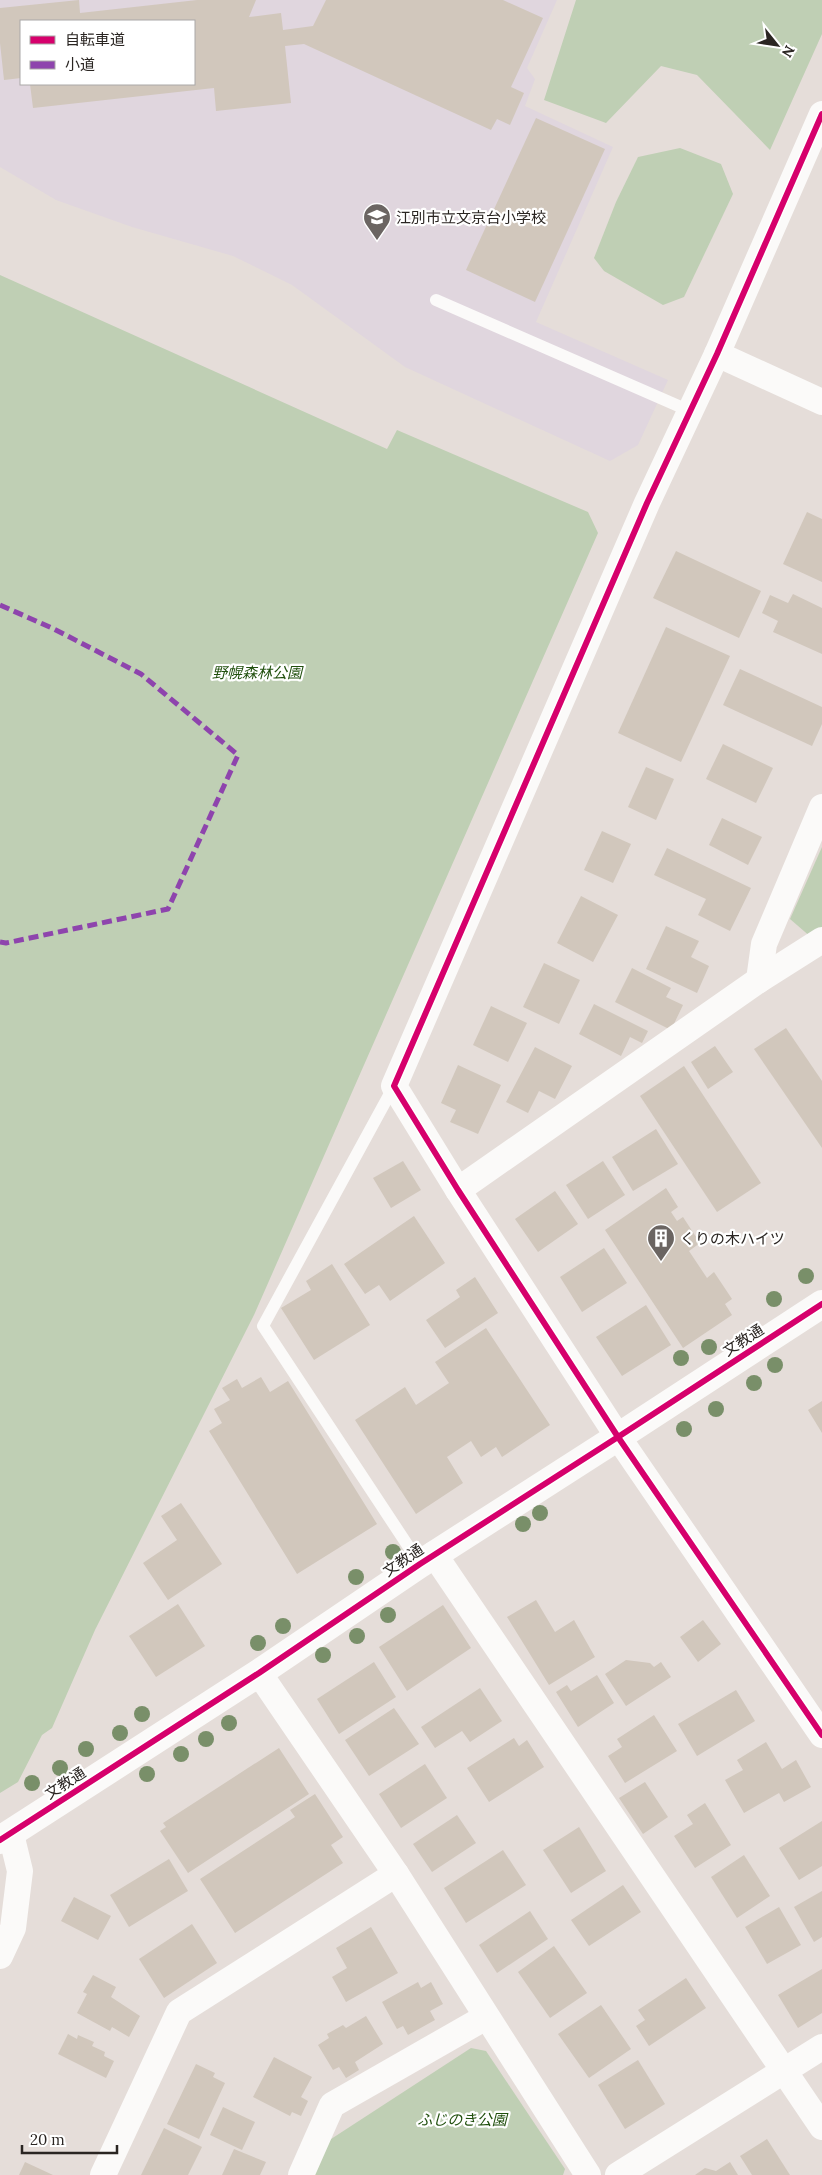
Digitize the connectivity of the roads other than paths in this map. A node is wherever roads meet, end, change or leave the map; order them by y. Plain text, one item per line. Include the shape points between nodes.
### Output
1 (822, 114) edge
2 (436, 300) dead end
3 (717, 354) junction
4 (822, 402) edge
5 (690, 411) junction
6 (822, 807) edge
7 (822, 940) edge
8 (759, 980) junction
9 (394, 1086) junction
10 (458, 1190) junction
11 (822, 1304) edge
12 (618, 1438) junction
13 (427, 1559) junction
14 (259, 1673) junction
15 (819, 1726) edge
16 (5, 1837) edge
17 (396, 1874) junction
18 (0, 1956) edge
19 (486, 2017) junction
20 (822, 2047) edge
21 (784, 2071) junction
22 (822, 2127) edge
23 (103, 2175) edge
24 (300, 2175) edge
25 (588, 2175) edge
26 (618, 2175) edge

1 - 3 street
2 - 5 lane
3 - 4 street
3 - 5 street
5 - 9 street
6 - 8 street via 764,944
7 - 8 street
8 - 10 street
9 - 10 street
9 - 13 lane via 263,1326
10 - 12 street
11 - 12 street, 文教通
12 - 13 street, 文教通
12 - 15 street
13 - 14 street, 文教通
13 - 21 street
14 - 16 street, 文教通
14 - 17 street
16 - 18 street via 20,1871 13,1928
17 - 19 street
17 - 23 street via 178,2012
19 - 24 street via 332,2105
19 - 25 street
20 - 21 street
21 - 22 street
21 - 26 street

